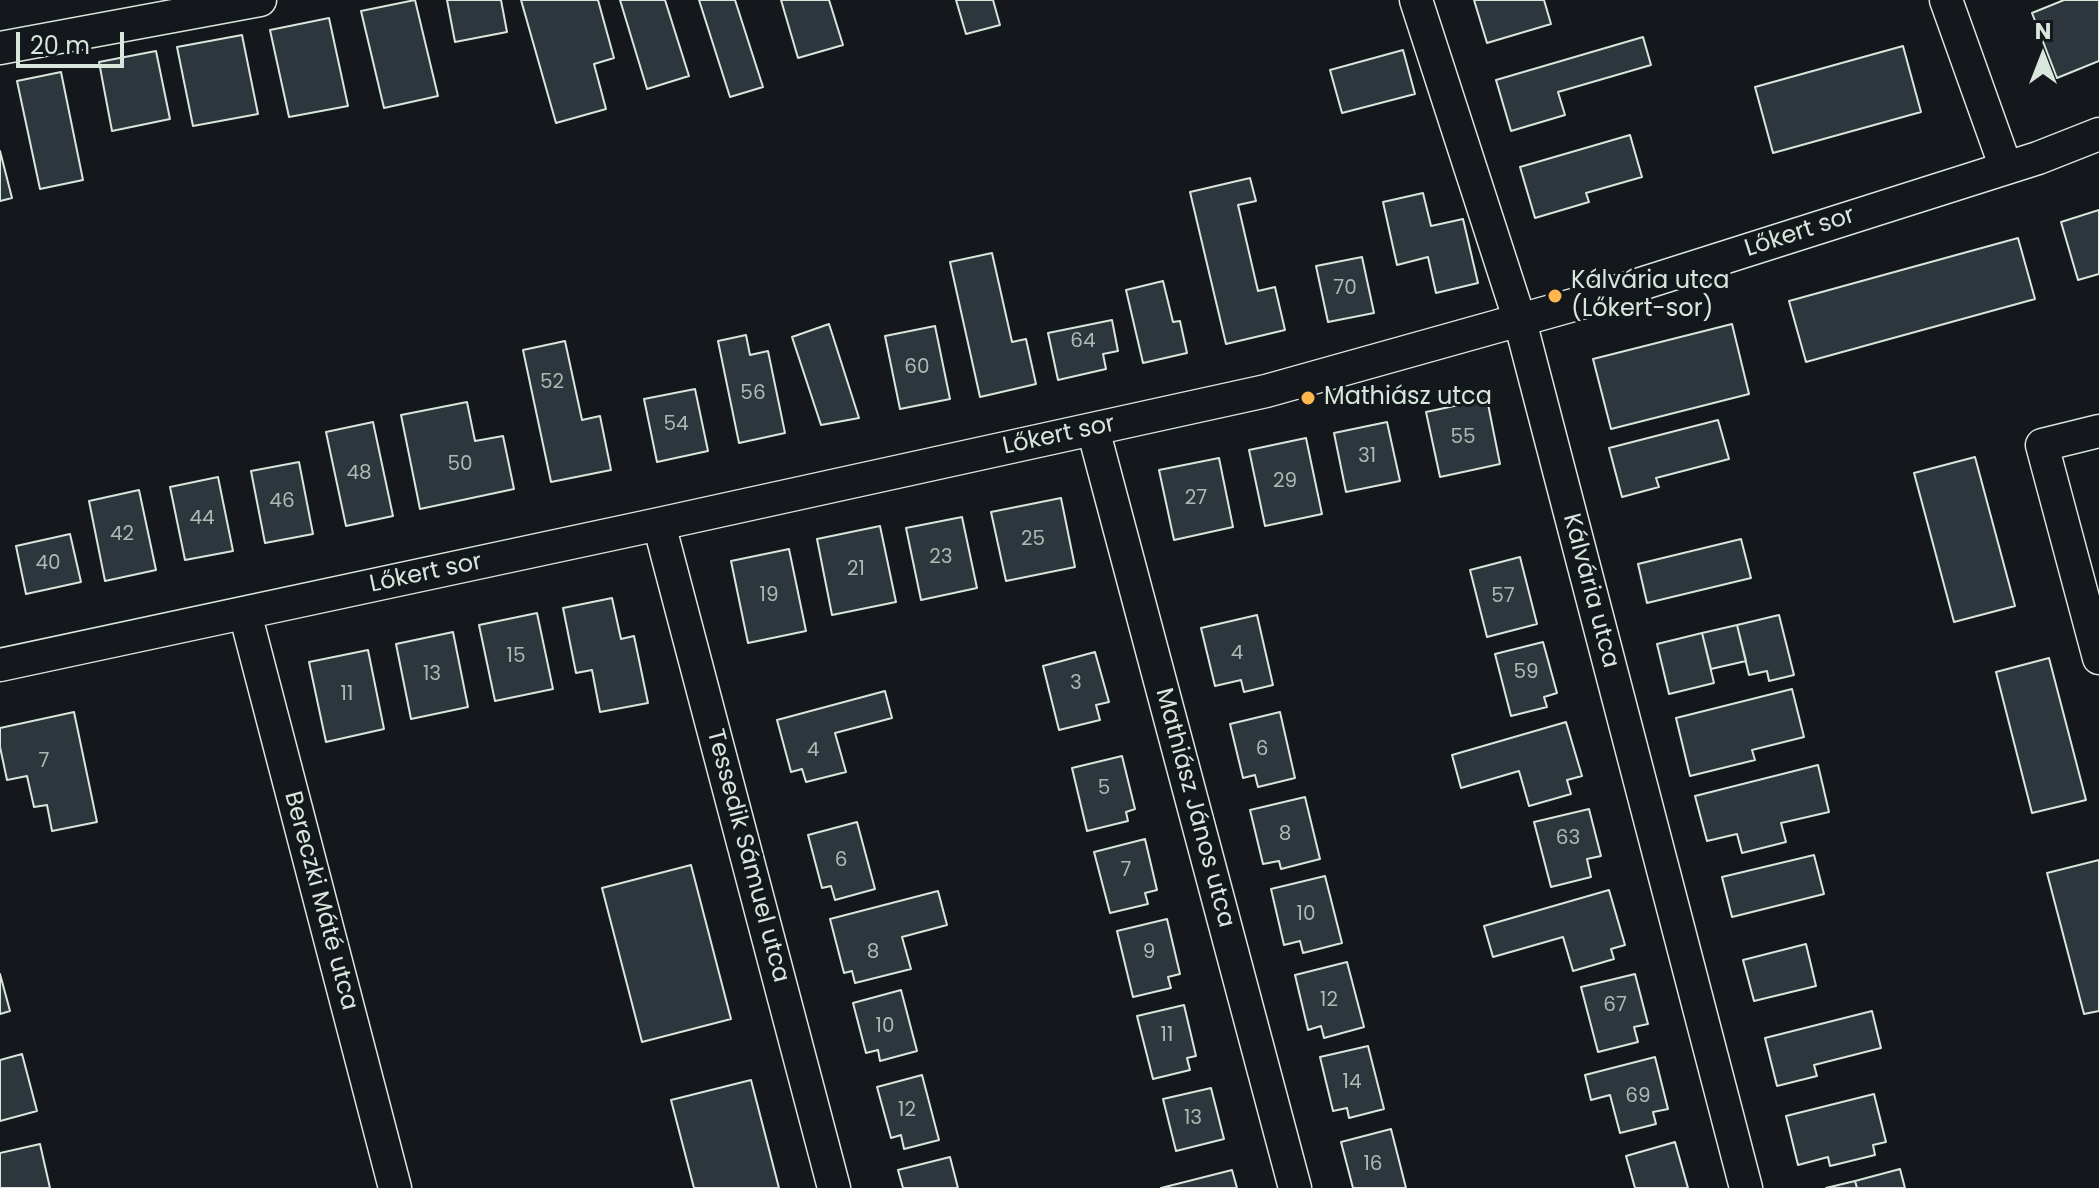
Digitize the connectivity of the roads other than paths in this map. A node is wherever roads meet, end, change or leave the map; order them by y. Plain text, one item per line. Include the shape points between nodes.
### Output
1 (260, 0) edge
2 (1416, 0) edge
3 (1946, 0) edge
4 (0, 48) edge
5 (2099, 134) edge
6 (2006, 168) junction
7 (1520, 321) junction
8 (1093, 429) junction
9 (2099, 431) edge
10 (659, 524) junction
11 (245, 613) junction
12 (2099, 658) edge
13 (0, 665) edge
14 (395, 1188) edge
15 (834, 1188) edge
16 (1295, 1188) edge
17 (1746, 1188) edge

1 - 4 street
2 - 7 street, Kálvária utca
3 - 6 street
5 - 6 street, Lőkert sor
6 - 7 street, Lőkert sor
7 - 8 street, Lőkert sor via 1266,391
7 - 17 street, Kálvária utca
8 - 10 street, Lőkert sor
8 - 16 street, Mathiász János utca
9 - 12 street via 2042,445
10 - 11 street, Lőkert sor
10 - 15 street, Tessedik Sámuel utca
11 - 13 street, Lőkert sor
11 - 14 street, Bereczki Máté utca

